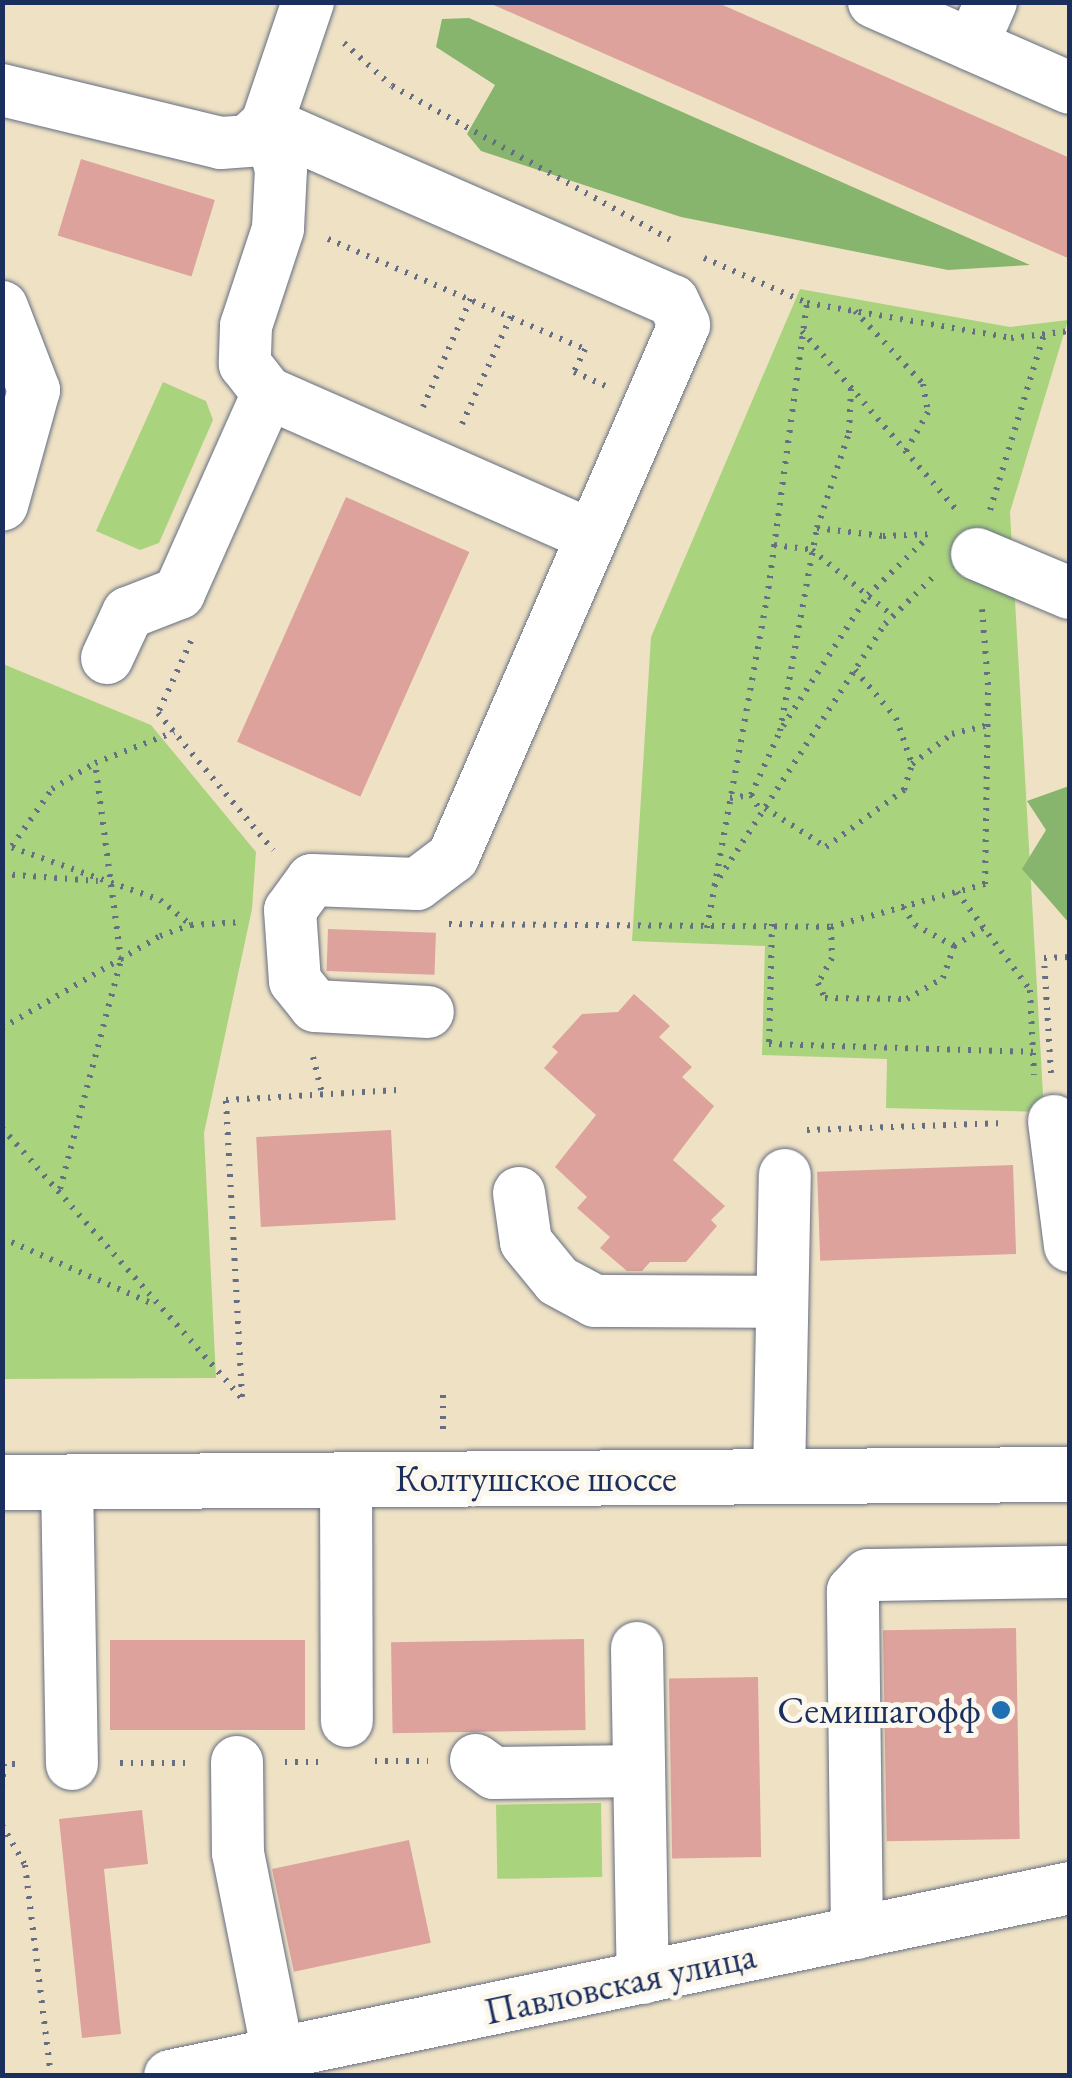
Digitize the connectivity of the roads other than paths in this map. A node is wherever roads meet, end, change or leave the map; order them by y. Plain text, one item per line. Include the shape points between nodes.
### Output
1 (874, 2) edge
2 (325, 21) edge
3 (982, 24) edge
4 (1070, 88) edge
5 (2, 90) edge
6 (244, 133) junction
7 (2, 283) edge
8 (2, 295) edge
9 (2, 307) edge
10 (268, 393) junction
11 (2, 505) edge
12 (592, 536) junction
13 (960, 542) road end
14 (1070, 594) edge
15 (108, 658) dead end
16 (428, 1012) dead end
17 (1045, 1121) road end
18 (785, 1175) road end
19 (519, 1193) dead end
20 (1070, 1246) edge
21 (782, 1302) junction
22 (1070, 1474) edge
23 (779, 1476) junction
24 (346, 1479) junction
25 (68, 1481) junction
26 (2, 1482) edge
27 (1070, 1572) edge
28 (638, 1648) dead end
29 (347, 1721) dead end
30 (476, 1760) dead end
31 (237, 1762) dead end
32 (72, 1764) dead end
33 (639, 1772) junction
34 (1070, 1888) edge
35 (857, 1934) junction
36 (643, 1978) junction
37 (278, 2054) junction
38 (170, 2076) edge

1 - 3 street
2 - 6 street
3 - 4 street
5 - 6 street
6 - 10 street via 280,169 277,236 246,326 245,364
6 - 12 street via 673,301 684,325
7 - 8 street
9 - 11 street via 34,390
10 - 12 street
10 - 15 street via 179,593 128,613
12 - 16 street via 453,857 417,884 301,900 294,981 316,1006
13 - 14 street
17 - 20 street
18 - 21 street
19 - 21 street via 526,1242 558,1281 595,1301
21 - 23 street
22 - 23 main road, Колтушское шоссе
23 - 24 main road, Колтушское шоссе
24 - 25 main road, Колтушское шоссе
24 - 29 street
25 - 26 main road, Колтушское шоссе
25 - 32 street
27 - 35 street via 868,1574 853,1590
28 - 33 street
30 - 33 street via 494,1774
31 - 37 street via 238,1854
33 - 36 street
34 - 35 street, Павловская улица
35 - 36 street, Павловская улица
36 - 37 street, Павловская улица
37 - 38 street, Павловская улица

